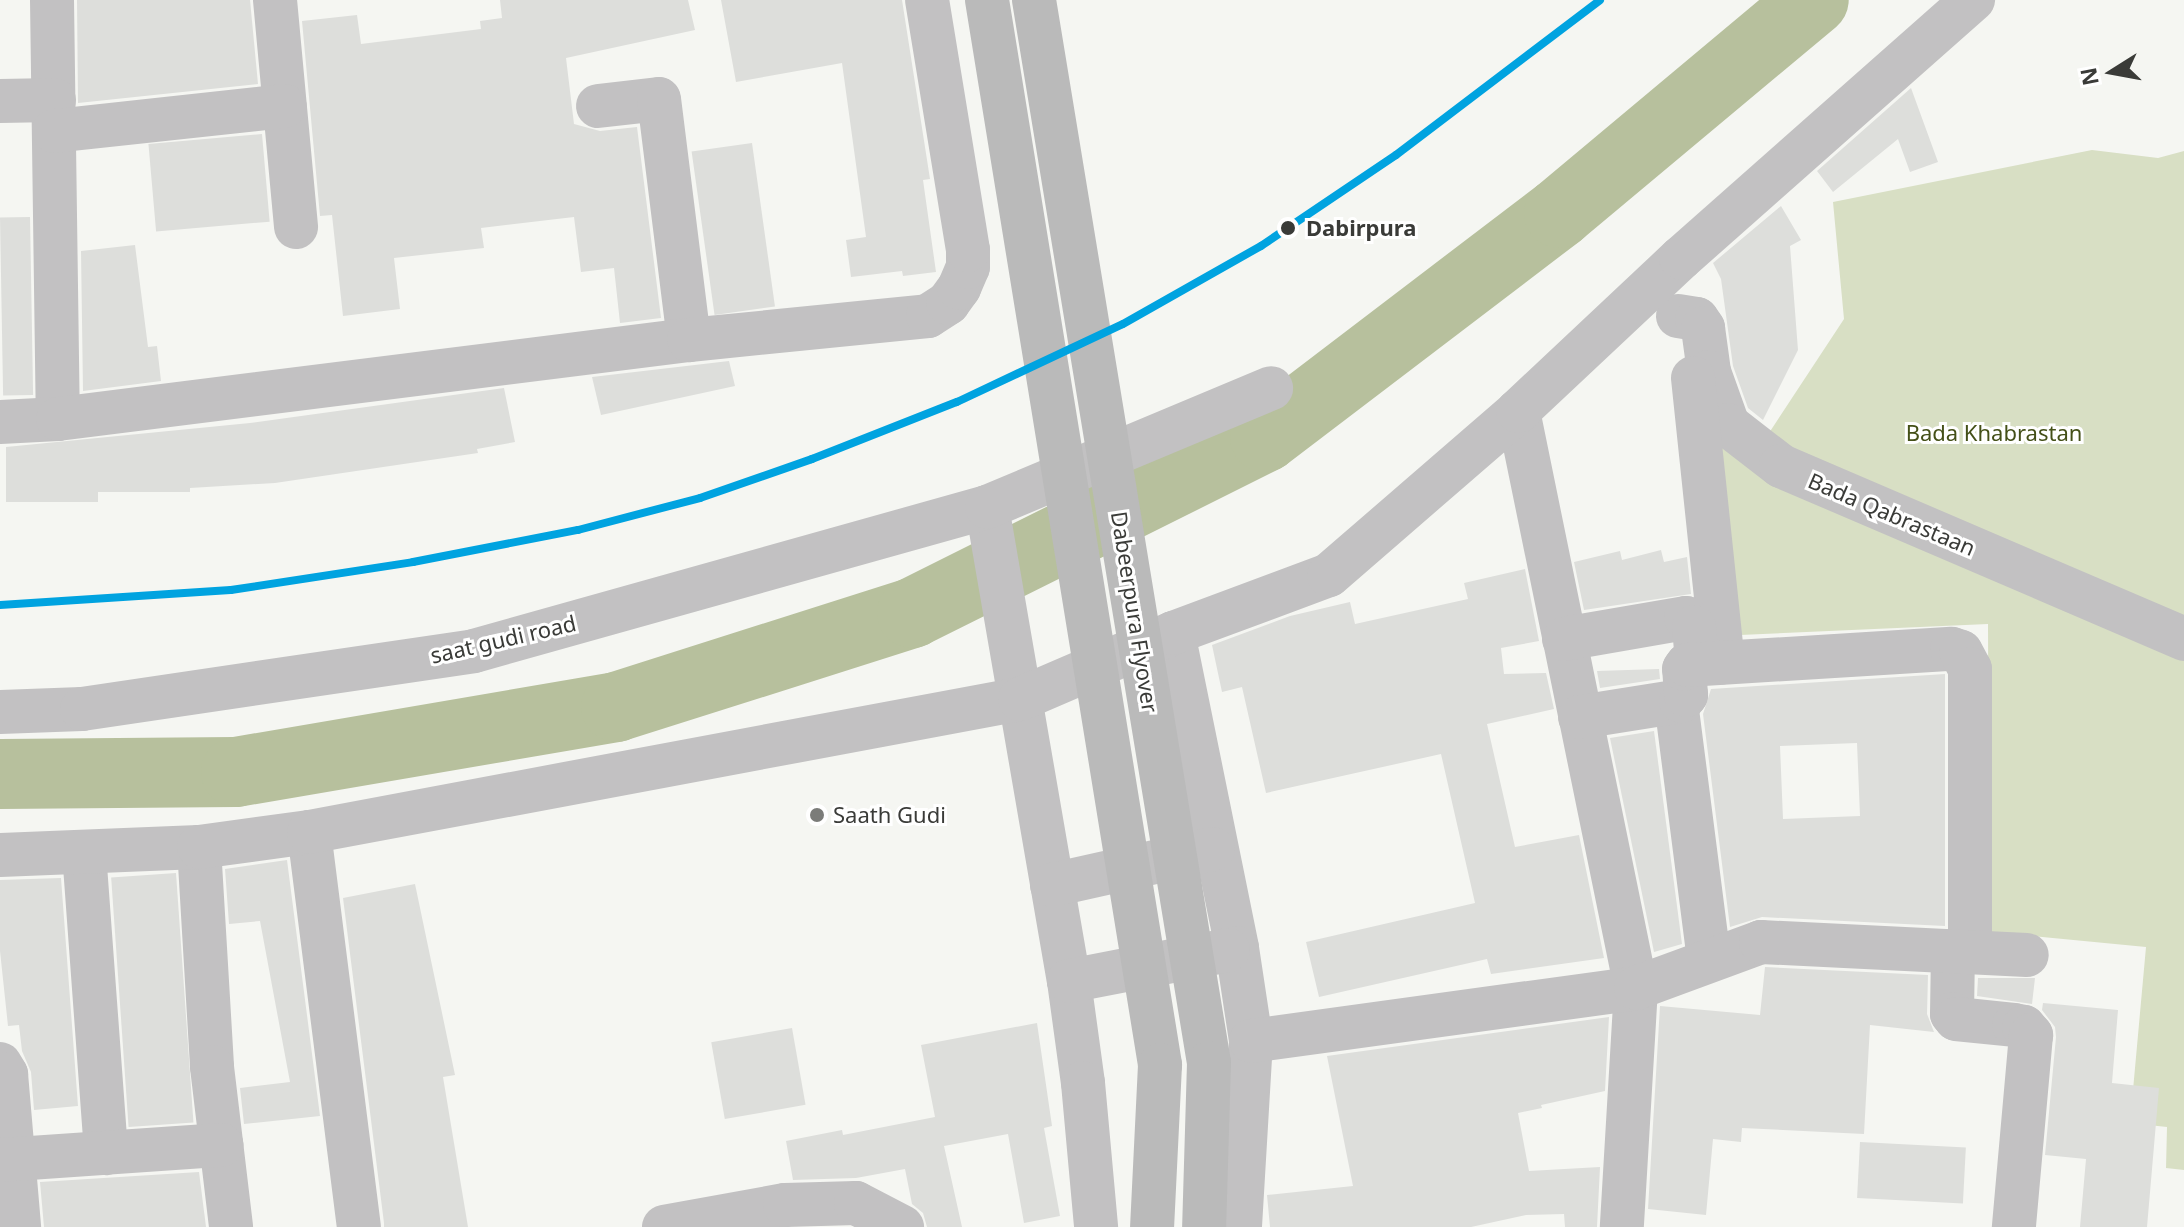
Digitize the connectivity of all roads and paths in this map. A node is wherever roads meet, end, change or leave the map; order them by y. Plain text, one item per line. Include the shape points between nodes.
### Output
1 (52, 0) edge
2 (275, 0) edge
3 (987, 0) edge
4 (1034, 0) edge
5 (1973, 0) edge
6 (940, 2) edge
7 (0, 101) edge
8 (285, 106) junction
9 (598, 106) dead end
10 (54, 116) junction
11 (296, 227) dead end
12 (1668, 271) junction
13 (1678, 316) junction
14 (689, 340) junction
15 (1271, 388) dead end
16 (1518, 411) junction
17 (58, 419) junction
18 (0, 422) edge
19 (975, 515) junction
20 (1173, 633) junction
21 (1564, 639) junction
22 (2184, 639) edge
23 (1710, 663) junction
24 (1019, 686) junction
25 (1676, 702) junction
26 (0, 712) edge
27 (1580, 717) junction
28 (309, 832) junction
29 (199, 847) junction
30 (1216, 848) junction
31 (84, 852) junction
32 (0, 855) edge
33 (1052, 885) junction
34 (1237, 948) junction
35 (1961, 952) junction
36 (2027, 955) dead end
37 (1709, 960) junction
38 (1069, 981) junction
39 (1636, 988) junction
40 (1251, 1041) junction
41 (0, 1064) edge
42 (221, 1145) junction
43 (106, 1153) junction
44 (6, 1160) edge
45 (784, 1216) edge
46 (1092, 1226) edge
47 (19, 1227) edge
48 (231, 1227) edge
49 (359, 1227) edge
50 (664, 1227) edge
51 (902, 1227) edge
52 (1152, 1227) edge
53 (1204, 1227) edge
54 (1240, 1227) edge
55 (1622, 1227) edge
56 (2014, 1227) edge

1 - 10 street
2 - 8 street
3 - 52 main road, bridge via 1160,1065
4 - 53 main road, Dabeerpura Flyover, bridge via 1209,1063
5 - 12 street
6 - 14 street via 968,250 968,267 948,303 928,316
7 - 10 street
8 - 10 street
8 - 11 street
9 - 14 street via 659,99
10 - 17 street
12 - 13 street
12 - 16 street
13 - 22 street, Bada Qabrastaan via 1697,319 1703,328 1709,372 1728,425 1781,466
13 - 23 street via 1695,384
14 - 17 street
15 - 19 street, saat gudi road
16 - 20 street via 1329,575
16 - 21 street
17 - 18 street
19 - 24 street
19 - 26 street, saat gudi road via 474,651 82,709
20 - 24 street
20 - 30 street
21 - 23 street via 1686,618
21 - 27 street
23 - 25 street via 1684,669 1686,695
23 - 35 street via 1961,652 1970,669
24 - 28 street
24 - 33 street
25 - 27 street
25 - 37 street
27 - 39 street
28 - 29 street
28 - 49 street
29 - 31 street
29 - 42 street
30 - 33 street
30 - 34 street
31 - 32 street
31 - 43 street
33 - 38 street
34 - 38 street
34 - 40 street
35 - 36 street
35 - 37 street via 1761,942
35 - 56 street via 1952,1014 1956,1019 2024,1027 2031,1035
37 - 39 street
38 - 46 street via 1083,1083
39 - 40 street
39 - 55 street
40 - 54 street
41 - 44 street via 6,1074
42 - 43 street
42 - 48 street
43 - 44 street
44 - 47 street
45 - 50 street
45 - 51 street via 856,1203

